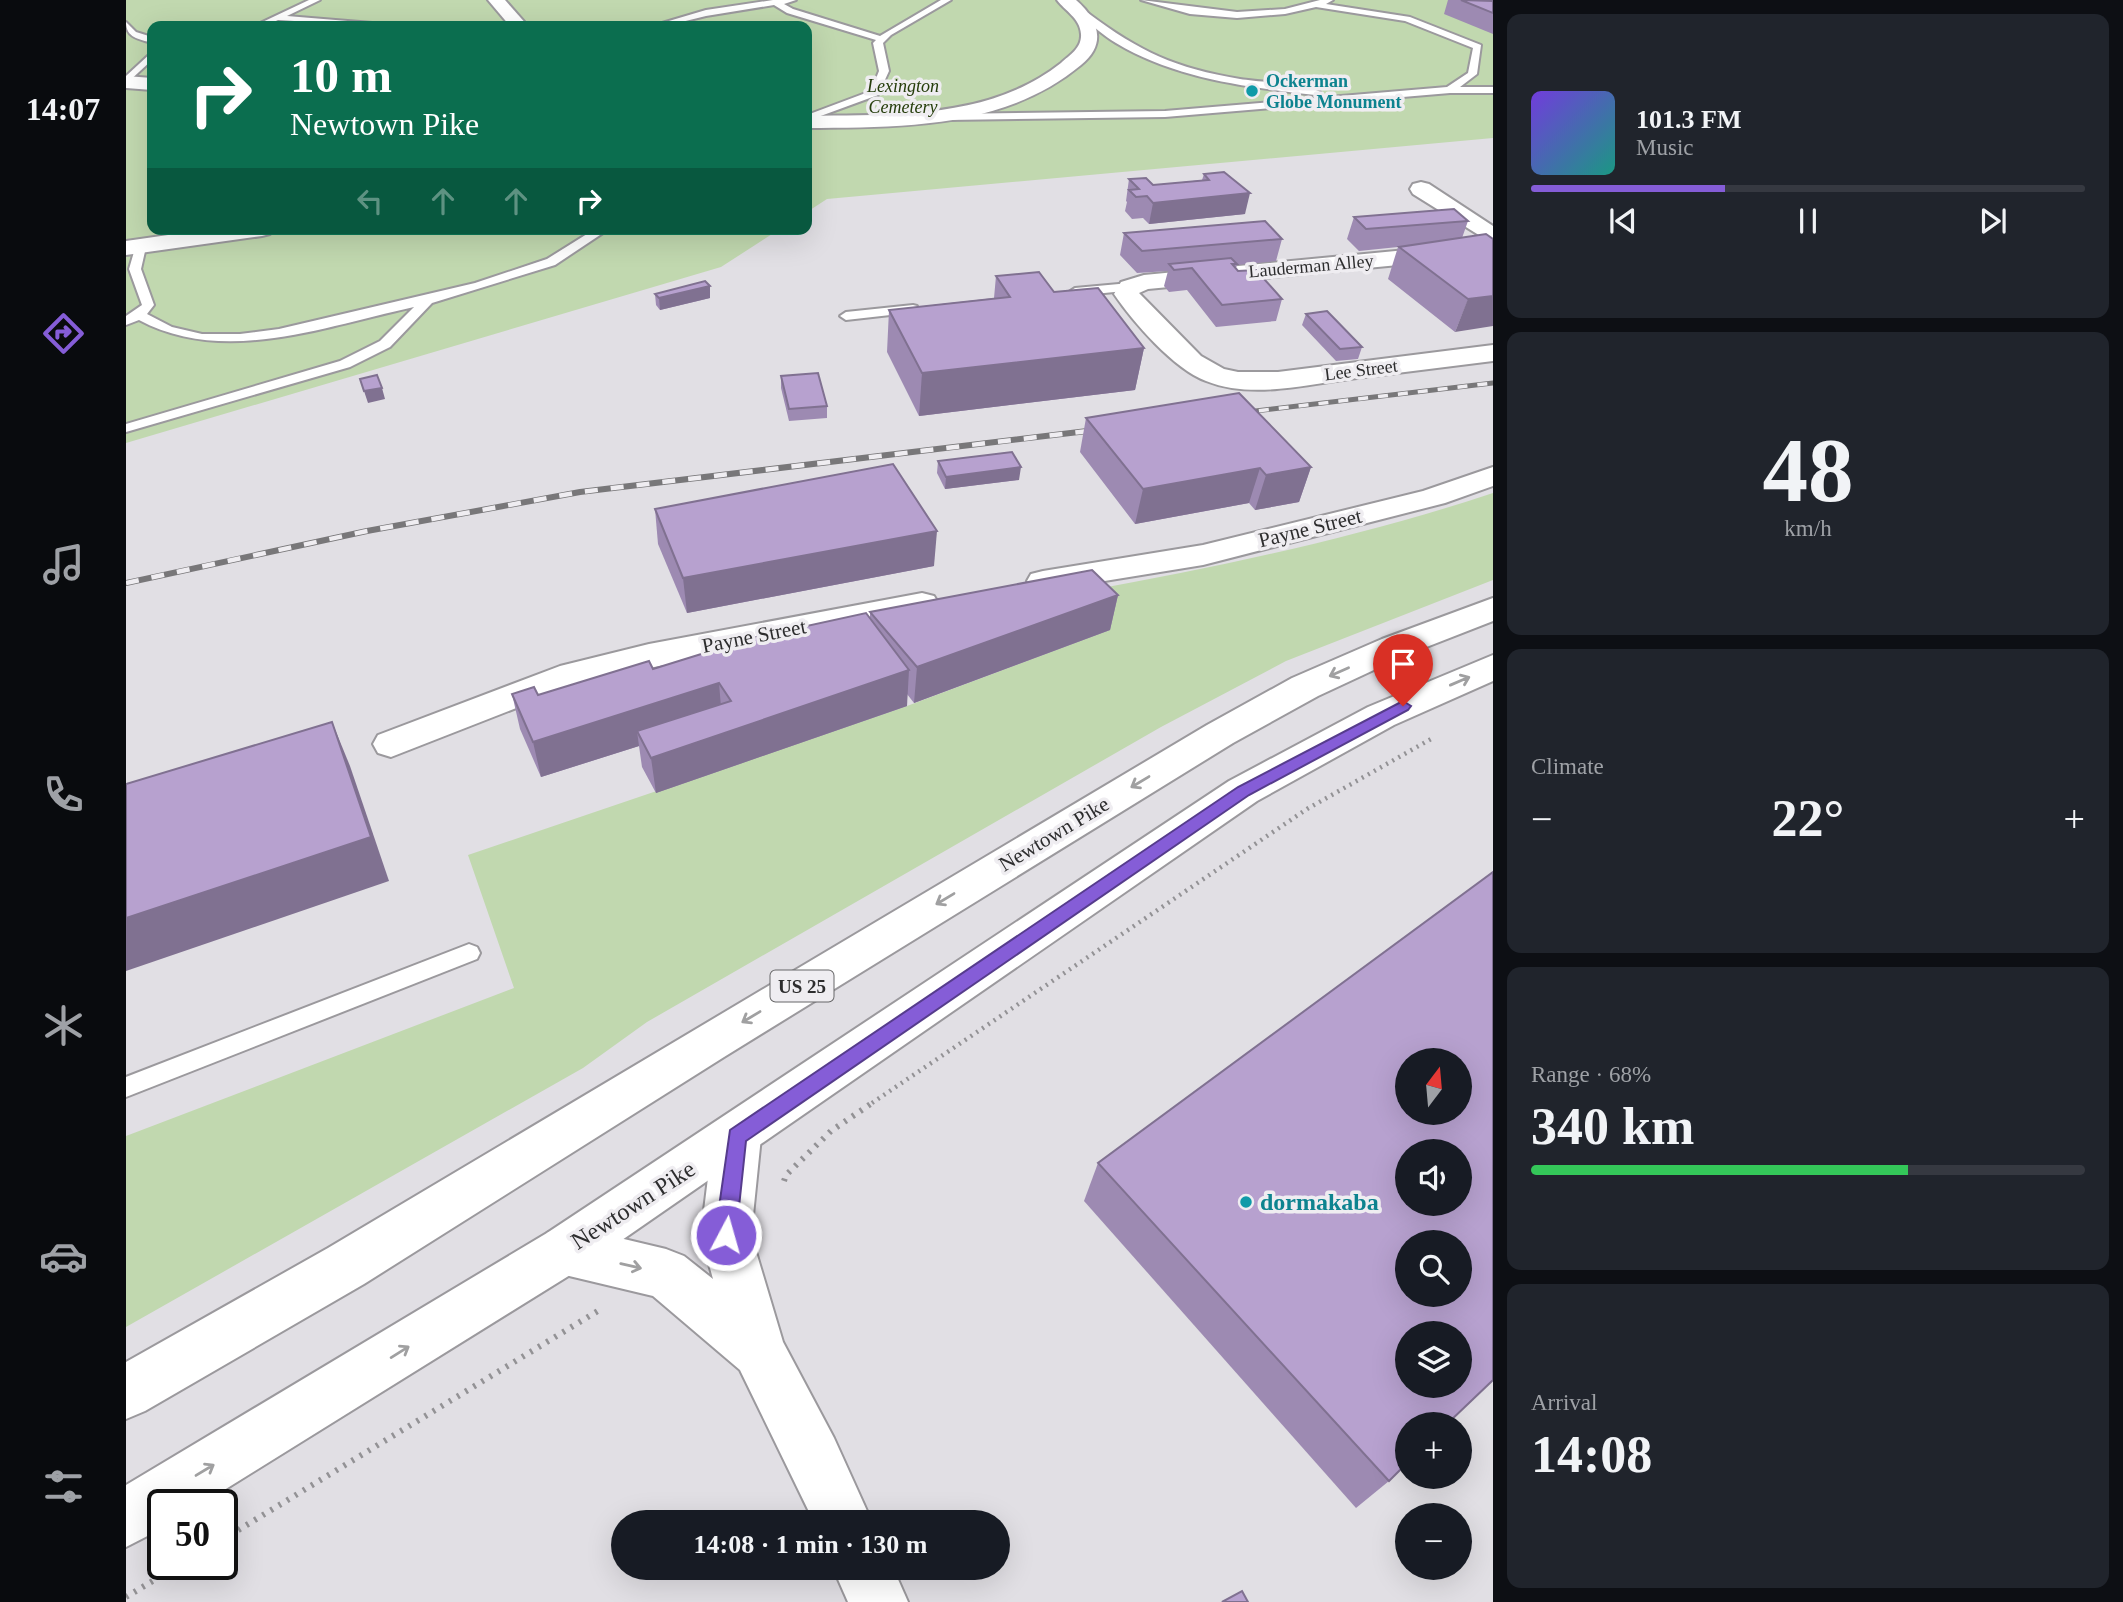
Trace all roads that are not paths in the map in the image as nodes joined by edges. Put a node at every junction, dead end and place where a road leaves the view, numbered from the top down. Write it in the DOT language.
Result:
graph roads {
  1 [pos="316,0"];
  2 [pos="496,0"];
  3 [pos="792,0"];
  4 [pos="947,0"];
  5 [pos="1065,0"];
  6 [pos="1145,0"];
  7 [pos="1171,0"];
  8 [pos="1185,0"];
  9 [pos="1330,0"];
  10 [pos="774,1"];
  11 [pos="1361,1"];
  12 [pos="1318,5"];
  13 [pos="1085,15"];
  14 [pos="279,18"];
  15 [pos="271,21"];
  16 [pos="314,21"];
  17 [pos="515,21"];
  18 [pos="675,21"];
  19 [pos="126,25"];
  20 [pos="147,38"];
  21 [pos="882,39"];
  22 [pos="147,59"];
  23 [pos="126,82"];
  24 [pos="147,84"];
  25 [pos="1450,90"];
  26 [pos="1493,90"];
  27 [pos="1364,96"];
  28 [pos="947,117"];
  29 [pos="812,118"];
  30 [pos="812,120"];
  31 [pos="1421,189"];
  32 [pos="173,235"];
  33 [pos="221,235"];
  34 [pos="593,235"];
  35 [pos="1493,236"];
  36 [pos="133,248"];
  37 [pos="1493,249"];
  38 [pos="1130,287"];
  39 [pos="1062,293"];
  40 [pos="428,300"];
  41 [pos="927,307"];
  42 [pos="139,315"];
  43 [pos="846,316"];
  44 [pos="126,321"];
  45 [pos="1493,353"];
  46 [pos="126,428"];
  47 [pos="1493,476"];
  48 [pos="1018,586"];
  49 [pos="950,599"];
  50 [pos="1493,609"];
  51 [pos="1493,667"];
  52 [pos="391,744"];
  53 [pos="469,953"];
  54 [pos="126,1087"];
  55 [pos="737,1136"];
  56 [pos="565,1250"];
  57 [pos="759,1351"];
  58 [pos="126,1392"];
  59 [pos="838,1510"];
  60 [pos="126,1518"];
  1 -- 14 [label="lane"];
  2 -- 17 [label="street"];
  3 -- 10 [label="lane"];
  4 -- 21 [label="lane"];
  5 -- 13 [label="street"];
  6 -- 12 [label="lane"];
  7 -- 8 [label="lane"];
  9 -- 12 [label="lane"];
  10 -- 18 [label="lane"];
  10 -- 21 [label="lane"];
  11 -- 12 [label="lane"];
  12 -- 25 [label="lane"];
  13 -- 27 [label="lane"];
  13 -- 28 [label="street"];
  14 -- 15 [label="lane"];
  14 -- 16 [label="lane"];
  19 -- 20 [label="lane"];
  21 -- 29 [label="lane"];
  22 -- 23 [label="lane"];
  23 -- 24 [label="street"];
  25 -- 26 [label="lane"];
  25 -- 27 [label="lane"];
  27 -- 28 [label="lane"];
  28 -- 30 [label="street"];
  31 -- 35 [label="street"];
  32 -- 36 [label="street"];
  33 -- 36 [label="street"];
  34 -- 40 [label="lane"];
  36 -- 42 [label="lane"];
  37 -- 38 [label="street, Lauderman Alley"];
  38 -- 39 [label="lane"];
  38 -- 45 [label="street, Lee Street"];
  40 -- 42 [label="lane"];
  40 -- 46 [label="lane"];
  41 -- 43 [label="lane"];
  42 -- 44 [label="lane"];
  47 -- 48 [label="street, Payne Street"];
  49 -- 52 [label="street, Payne Street"];
  50 -- 58 [label="street, Newtown Pike / US 25, one-way"];
  55 -- 51 [label="street, Newtown Pike, one-way"];
  53 -- 54 [label="lane"];
  55 -- 56 [label="street, Newtown Pike"];
  55 -- 57 [label="street"];
  56 -- 57 [label="street, one-way"];
  60 -- 56 [label="street, Newtown Pike, one-way"];
  57 -- 59 [label="street"];
}
